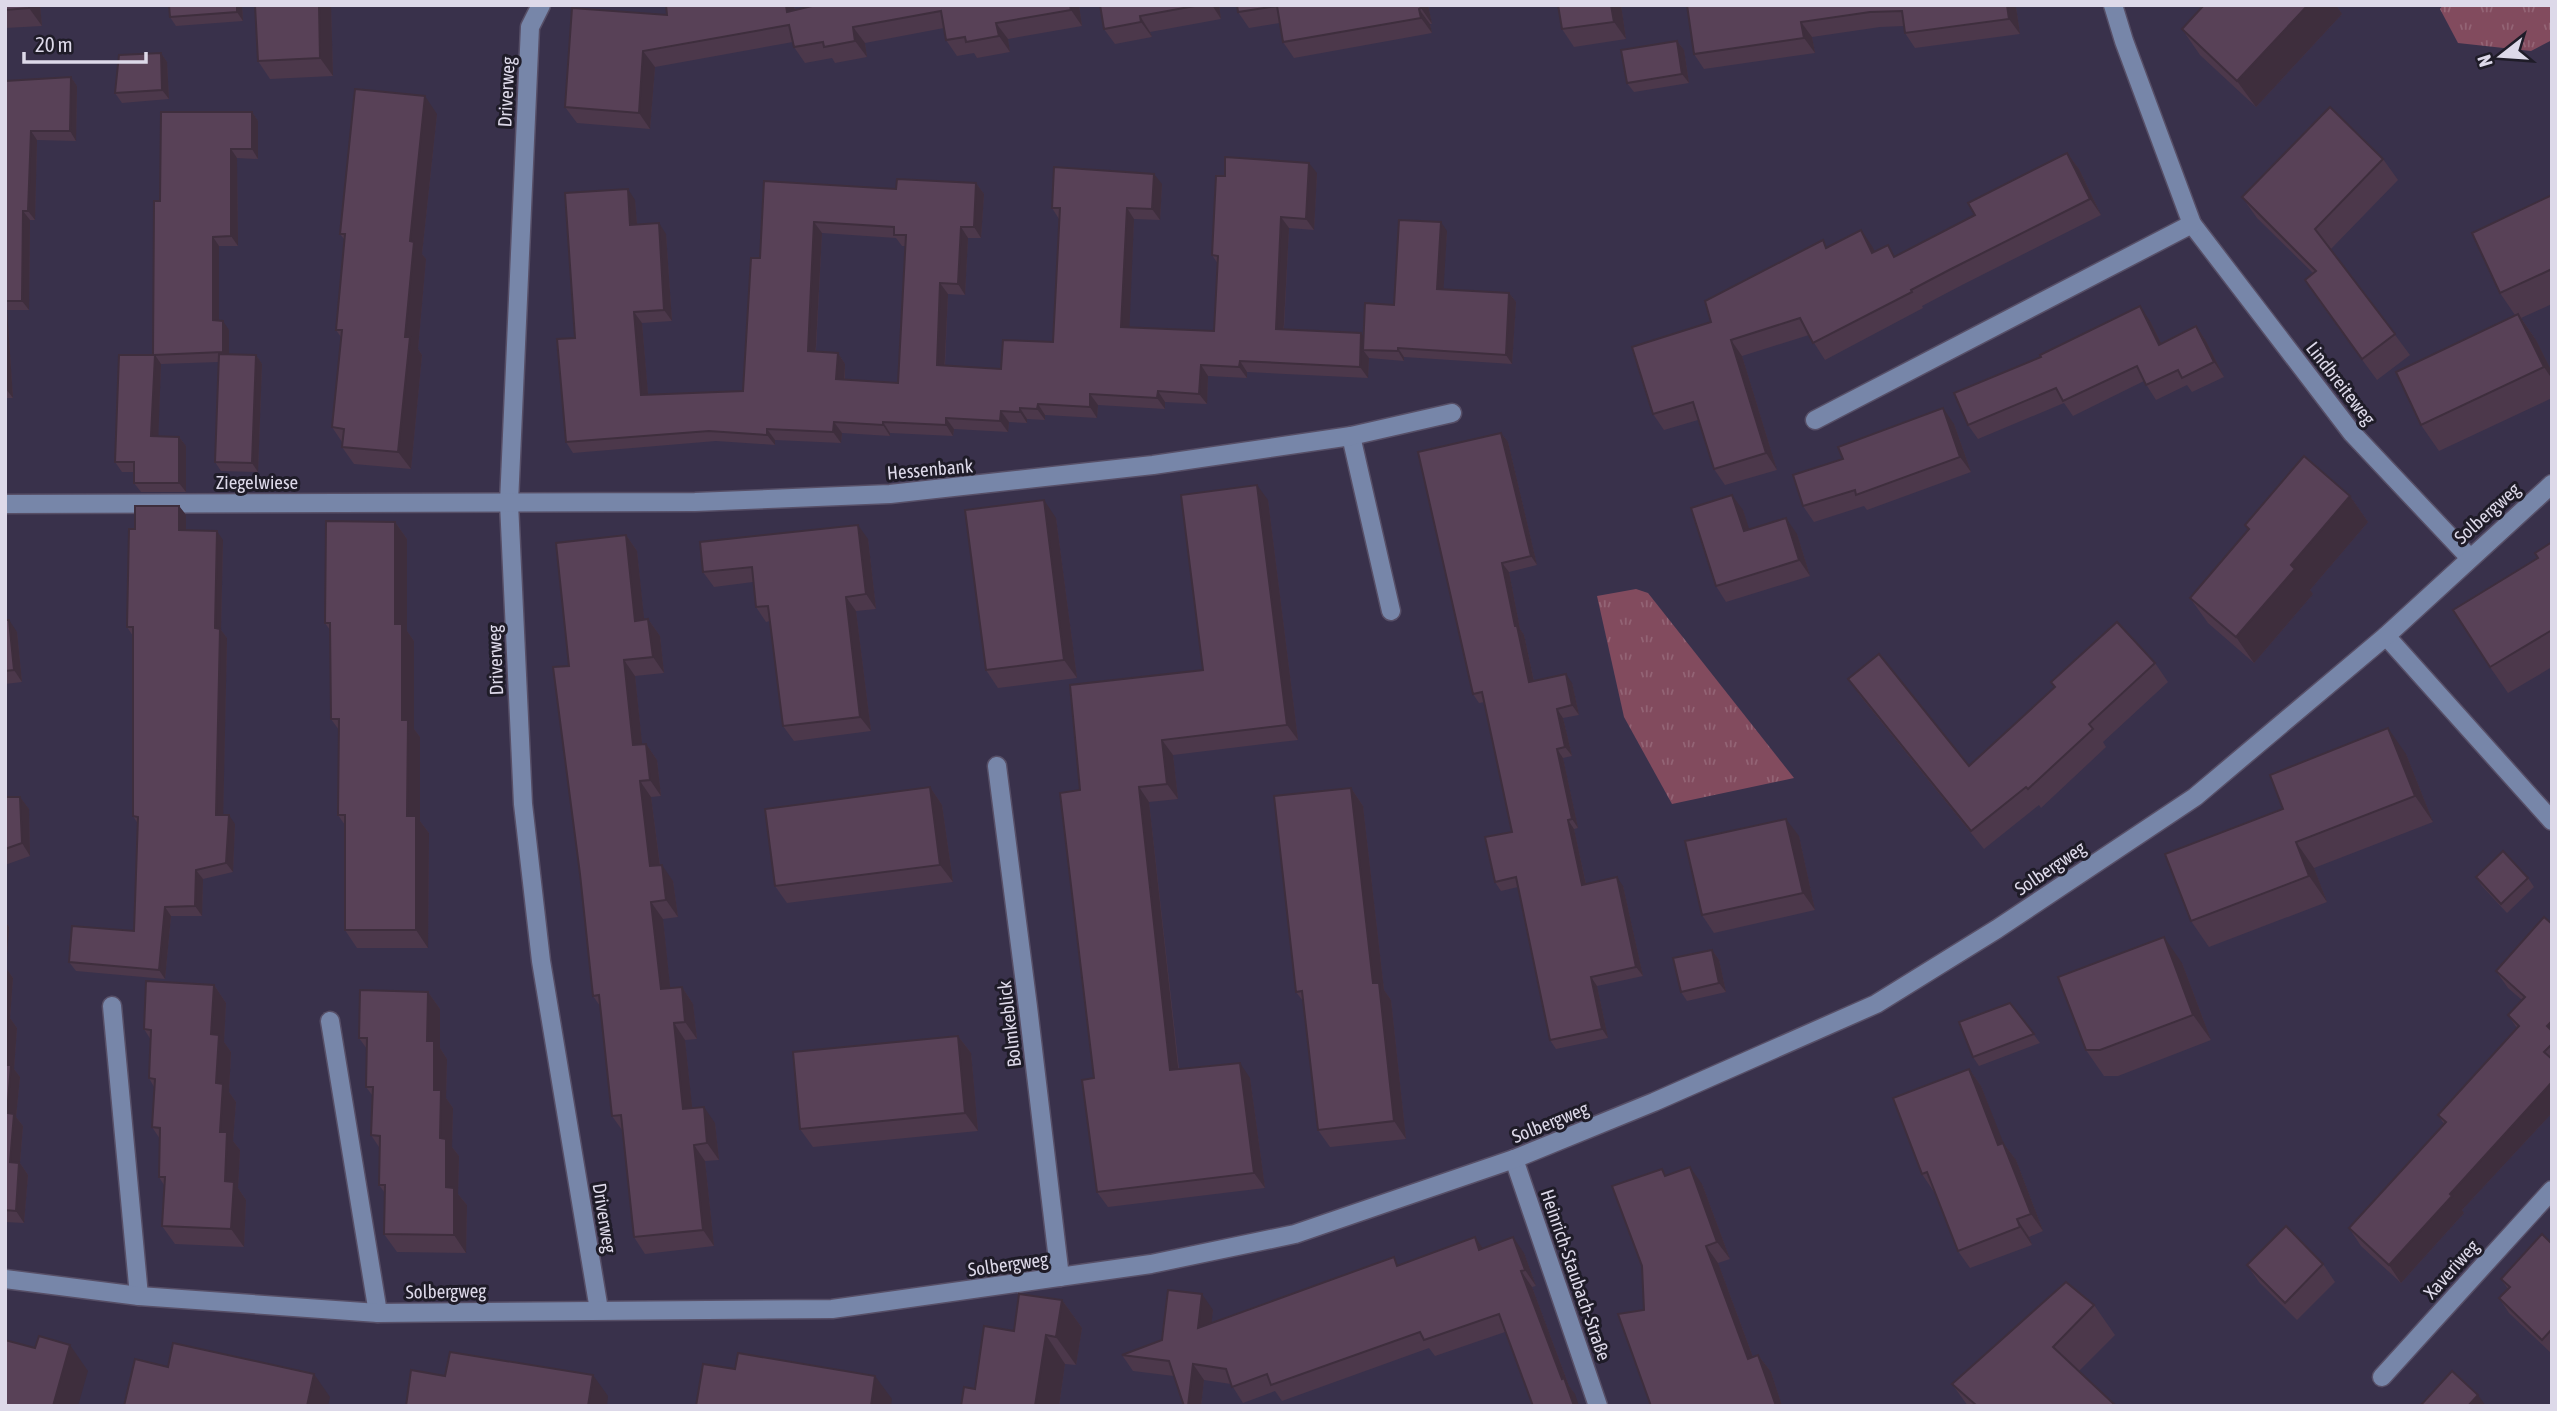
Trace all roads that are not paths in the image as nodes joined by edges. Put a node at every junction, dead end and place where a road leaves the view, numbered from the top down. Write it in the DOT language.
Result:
graph roads {
  1 [pos="541,5"];
  2 [pos="2113,5"];
  3 [pos="2192,225"];
  4 [pos="1452,413"];
  5 [pos="1815,420"];
  6 [pos="1351,436"];
  7 [pos="2552,484"];
  8 [pos="509,503"];
  9 [pos="5,504"];
  10 [pos="2469,557"];
  11 [pos="1391,611"];
  12 [pos="2386,636"];
  13 [pos="997,766"];
  14 [pos="2552,821"];
  15 [pos="112,1006"];
  16 [pos="330,1021"];
  17 [pos="1514,1159"];
  18 [pos="2552,1190"];
  19 [pos="1060,1277"];
  20 [pos="5,1279"];
  21 [pos="139,1296"];
  22 [pos="599,1310"];
  23 [pos="378,1313"];
  24 [pos="2382,1377"];
  25 [pos="1598,1406"];
  1 -- 8 [label="street, Driverweg"];
  2 -- 3 [label="street, Lindbreiteweg"];
  3 -- 5 [label="street"];
  3 -- 10 [label="street, Lindbreiteweg"];
  4 -- 6 [label="street, Hessenbank"];
  6 -- 8 [label="street, Hessenbank"];
  6 -- 11 [label="street"];
  7 -- 10 [label="street, Solbergweg"];
  8 -- 9 [label="street, Ziegelwiese"];
  8 -- 22 [label="street, Driverweg"];
  10 -- 12 [label="street, Solbergweg"];
  12 -- 14 [label="street"];
  12 -- 17 [label="street, Solbergweg"];
  13 -- 19 [label="street, Bolmkeblick"];
  15 -- 21 [label="street"];
  16 -- 23 [label="street"];
  17 -- 19 [label="street, Solbergweg"];
  17 -- 25 [label="street, Heinrich-Staubach-Straße"];
  18 -- 24 [label="street, Xaveriweg"];
  19 -- 22 [label="street, Solbergweg"];
  20 -- 21 [label="street, Solbergweg"];
  21 -- 23 [label="street, Solbergweg"];
  22 -- 23 [label="street, Solbergweg"];
}
